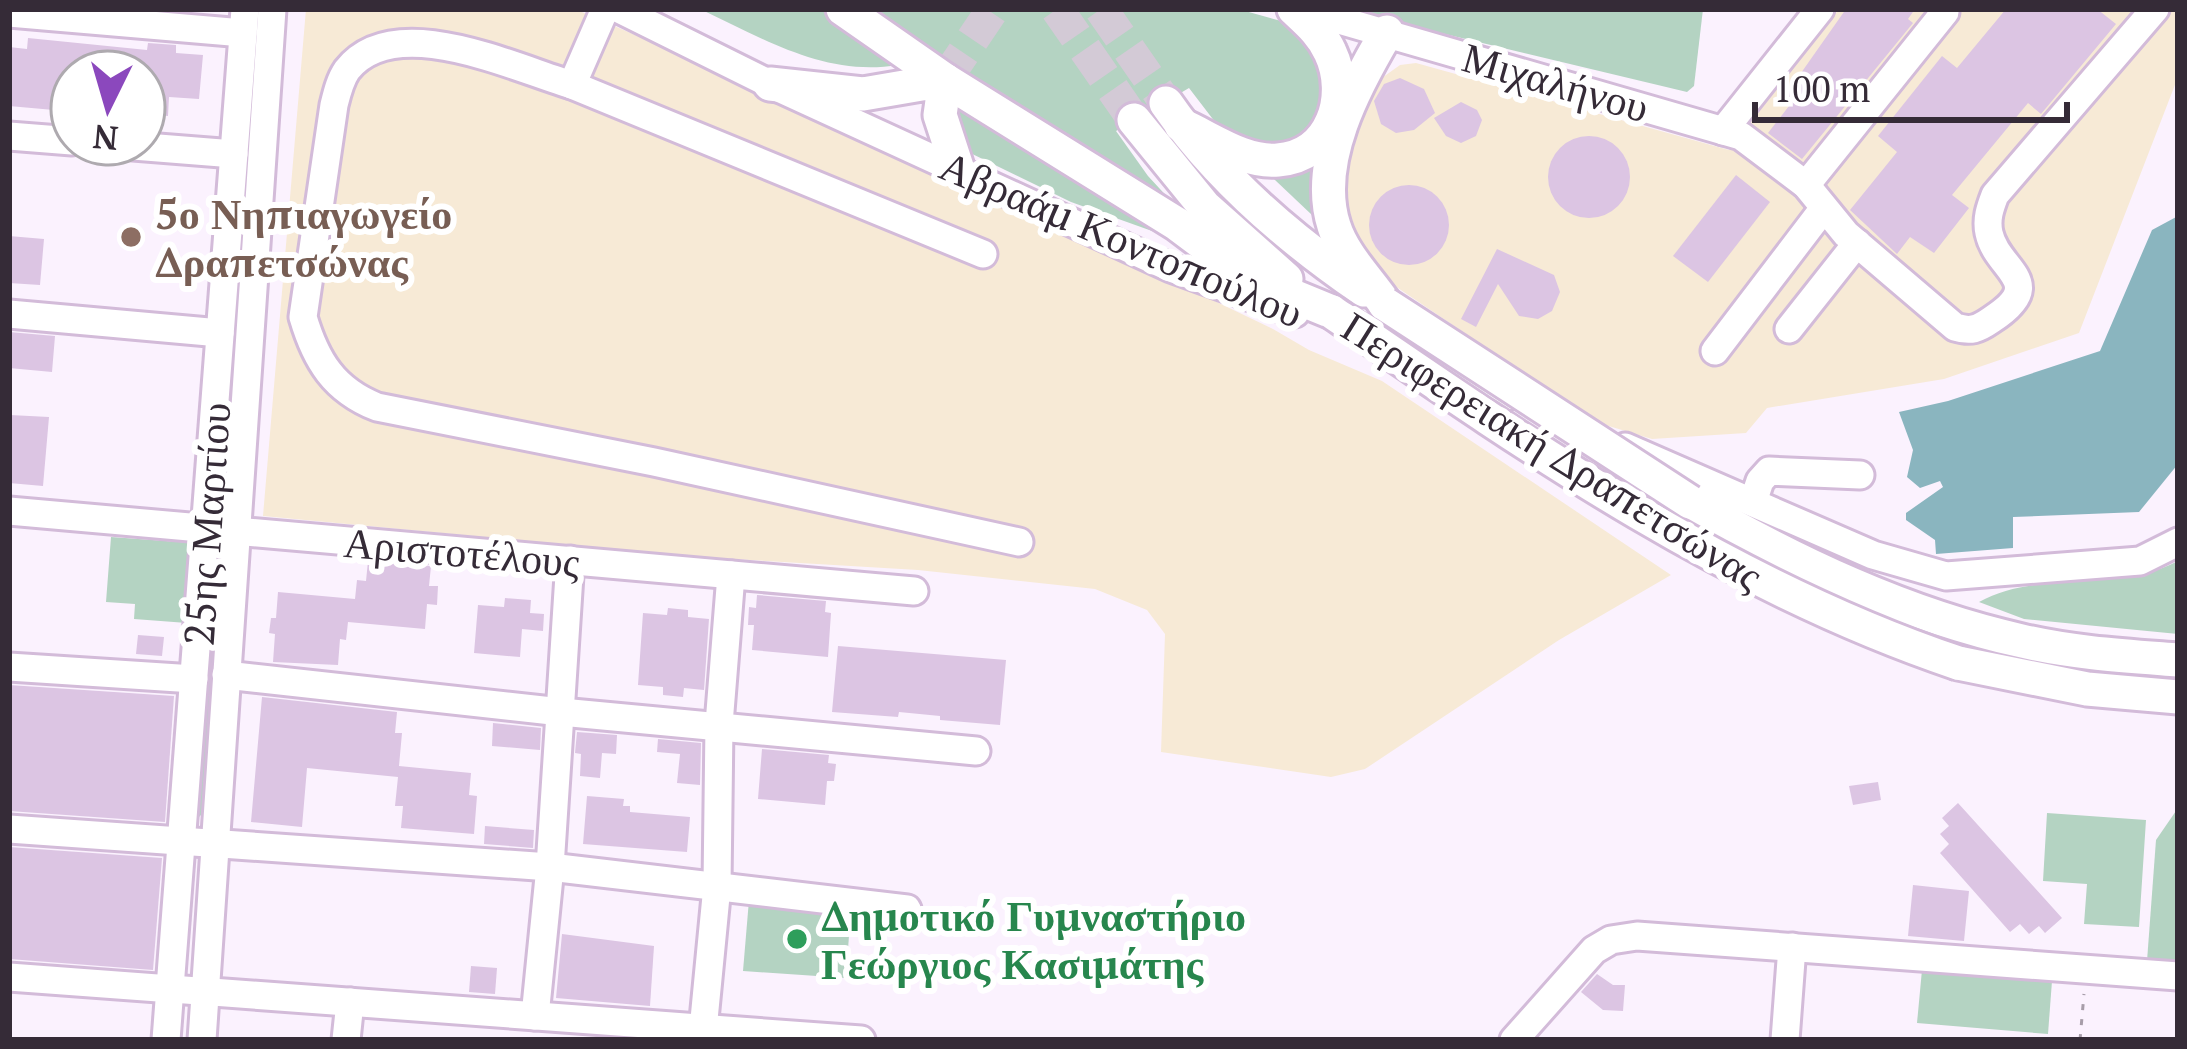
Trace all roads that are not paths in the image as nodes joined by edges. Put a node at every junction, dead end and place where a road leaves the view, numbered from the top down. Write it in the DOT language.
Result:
graph roads {
  1 [pos="272,9"];
  2 [pos="605,9"];
  3 [pos="619,9"];
  4 [pos="843,9"];
  5 [pos="1298,9"];
  6 [pos="1820,9"];
  7 [pos="2155,9"];
  8 [pos="1945,12"];
  9 [pos="9,13"];
  10 [pos="244,21"];
  11 [pos="1379,29"];
  12 [pos="1336,65"];
  13 [pos="945,80"];
  14 [pos="770,84"];
  15 [pos="572,86"];
  16 [pos="1134,121"];
  17 [pos="1732,133"];
  18 [pos="9,136"];
  19 [pos="48,139"];
  20 [pos="168,149"];
  21 [pos="234,154"];
  22 [pos="957,167"];
  23 [pos="1805,185"];
  24 [pos="1824,208"];
  25 [pos="1190,215"];
  26 [pos="1857,243"];
  27 [pos="983,254"];
  28 [pos="1385,304"];
  29 [pos="9,314"];
  30 [pos="1789,329"];
  31 [pos="220,333"];
  32 [pos="1715,351"];
  33 [pos="1860,475"];
  34 [pos="1753,502"];
  35 [pos="9,511"];
  36 [pos="205,529"];
  37 [pos="236,531"];
  38 [pos="1018,542"];
  39 [pos="2178,542"];
  40 [pos="570,560"];
  41 [pos="731,575"];
  42 [pos="914,592"];
  43 [pos="2178,660"];
  44 [pos="9,667"];
  45 [pos="226,675"];
  46 [pos="194,679"];
  47 [pos="2178,697"];
  48 [pos="561,712"];
  49 [pos="719,724"];
  50 [pos="976,751"];
  51 [pos="9,829"];
  52 [pos="182,842"];
  53 [pos="215,846"];
  54 [pos="550,867"];
  55 [pos="717,886"];
  56 [pos="907,909"];
  57 [pos="1792,947"];
  58 [pos="9,976"];
  59 [pos="2178,976"];
  60 [pos="170,989"];
  61 [pos="206,991"];
  62 [pos="350,1002"];
  63 [pos="461,1010"];
  64 [pos="1544,1010"];
  65 [pos="535,1016"];
  66 [pos="576,1029"];
  67 [pos="703,1034"];
  68 [pos="166,1040"];
  69 [pos="202,1040"];
  70 [pos="346,1040"];
  71 [pos="459,1040"];
  72 [pos="861,1040"];
  73 [pos="1514,1040"];
  74 [pos="1541,1040"];
  75 [pos="1785,1040"];
  1 -- 37 [label="street, 25ης Μαρτίου"];
  2 -- 15 [label="street"];
  3 -- 14 [label="street, Αβραάμ Κοντοπούλου"];
  4 -- 13 [label="main road"];
  5 -- 11 [label="street, Μιχαλήνου"];
  5 -- 12 [label="main road"];
  6 -- 17 [label="street"];
  7 -- 26 [label="street"];
  8 -- 23 [label="street"];
  9 -- 10 [label="street"];
  10 -- 21 [label="street, 25ης Μαρτίου"];
  11 -- 12 [label="main road"];
  11 -- 17 [label="street, Μιχαλήνου"];
  11 -- 28 [label="main road"];
  12 -- 28 [label="main road, Περιφερειακή Δραπετσώνας"];
  13 -- 14 [label="main road"];
  13 -- 22 [label="main road"];
  13 -- 25 [label="main road"];
  14 -- 22 [label="street, Αβραάμ Κοντοπούλου"];
  15 -- 27 [label="street"];
  15 -- 38 [label="street"];
  16 -- 25 [label="main road"];
  17 -- 23 [label="street"];
  18 -- 19 [label="street"];
  20 -- 21 [label="street"];
  21 -- 31 [label="street, 25ης Μαρτίου"];
  22 -- 34 [label="street, Αβραάμ Κοντοπούλου"];
  23 -- 24 [label="street"];
  24 -- 26 [label="street"];
  24 -- 32 [label="street"];
  25 -- 47 [label="main road, Περιφερειακή Δραπετσώνας, bridge"];
  26 -- 30 [label="street"];
  28 -- 43 [label="main road, Περιφερειακή Δραπετσώνας, bridge"];
  29 -- 31 [label="street"];
  31 -- 36 [label="street, 25ης Μαρτίου"];
  33 -- 34 [label="street"];
  34 -- 39 [label="street, Αβραάμ Κοντοπούλου"];
  35 -- 36 [label="street, Αριστοτέλους"];
  36 -- 37 [label="street, Αριστοτέλους"];
  36 -- 46 [label="street, 25ης Μαρτίου"];
  37 -- 40 [label="street, Αριστοτέλους"];
  37 -- 45 [label="street, 25ης Μαρτίου"];
  40 -- 41 [label="street, Αριστοτέλους"];
  40 -- 48 [label="street"];
  41 -- 42 [label="street, Αριστοτέλους"];
  41 -- 49 [label="street"];
  44 -- 46 [label="street"];
  45 -- 48 [label="street"];
  45 -- 53 [label="street, 25ης Μαρτίου"];
  46 -- 52 [label="street, 25ης Μαρτίου"];
  48 -- 49 [label="street"];
  48 -- 54 [label="street"];
  49 -- 50 [label="street"];
  49 -- 55 [label="street"];
  51 -- 52 [label="street"];
  52 -- 53 [label="street"];
  52 -- 60 [label="street, 25ης Μαρτίου"];
  53 -- 54 [label="street"];
  53 -- 61 [label="street, 25ης Μαρτίου"];
  54 -- 55 [label="street"];
  54 -- 65 [label="street"];
  55 -- 56 [label="street"];
  55 -- 67 [label="street"];
  57 -- 59 [label="street"];
  57 -- 64 [label="street"];
  57 -- 75 [label="street"];
  58 -- 60 [label="street"];
  60 -- 61 [label="street"];
  60 -- 68 [label="street, 25ης Μαρτίου"];
  61 -- 62 [label="street"];
  61 -- 69 [label="street, 25ης Μαρτίου"];
  62 -- 63 [label="street"];
  62 -- 70 [label="street"];
  63 -- 65 [label="street"];
  63 -- 71 [label="street"];
  64 -- 73 [label="street"];
  64 -- 74 [label="street"];
  65 -- 66 [label="street"];
  66 -- 67 [label="street"];
  67 -- 72 [label="street"];
}
